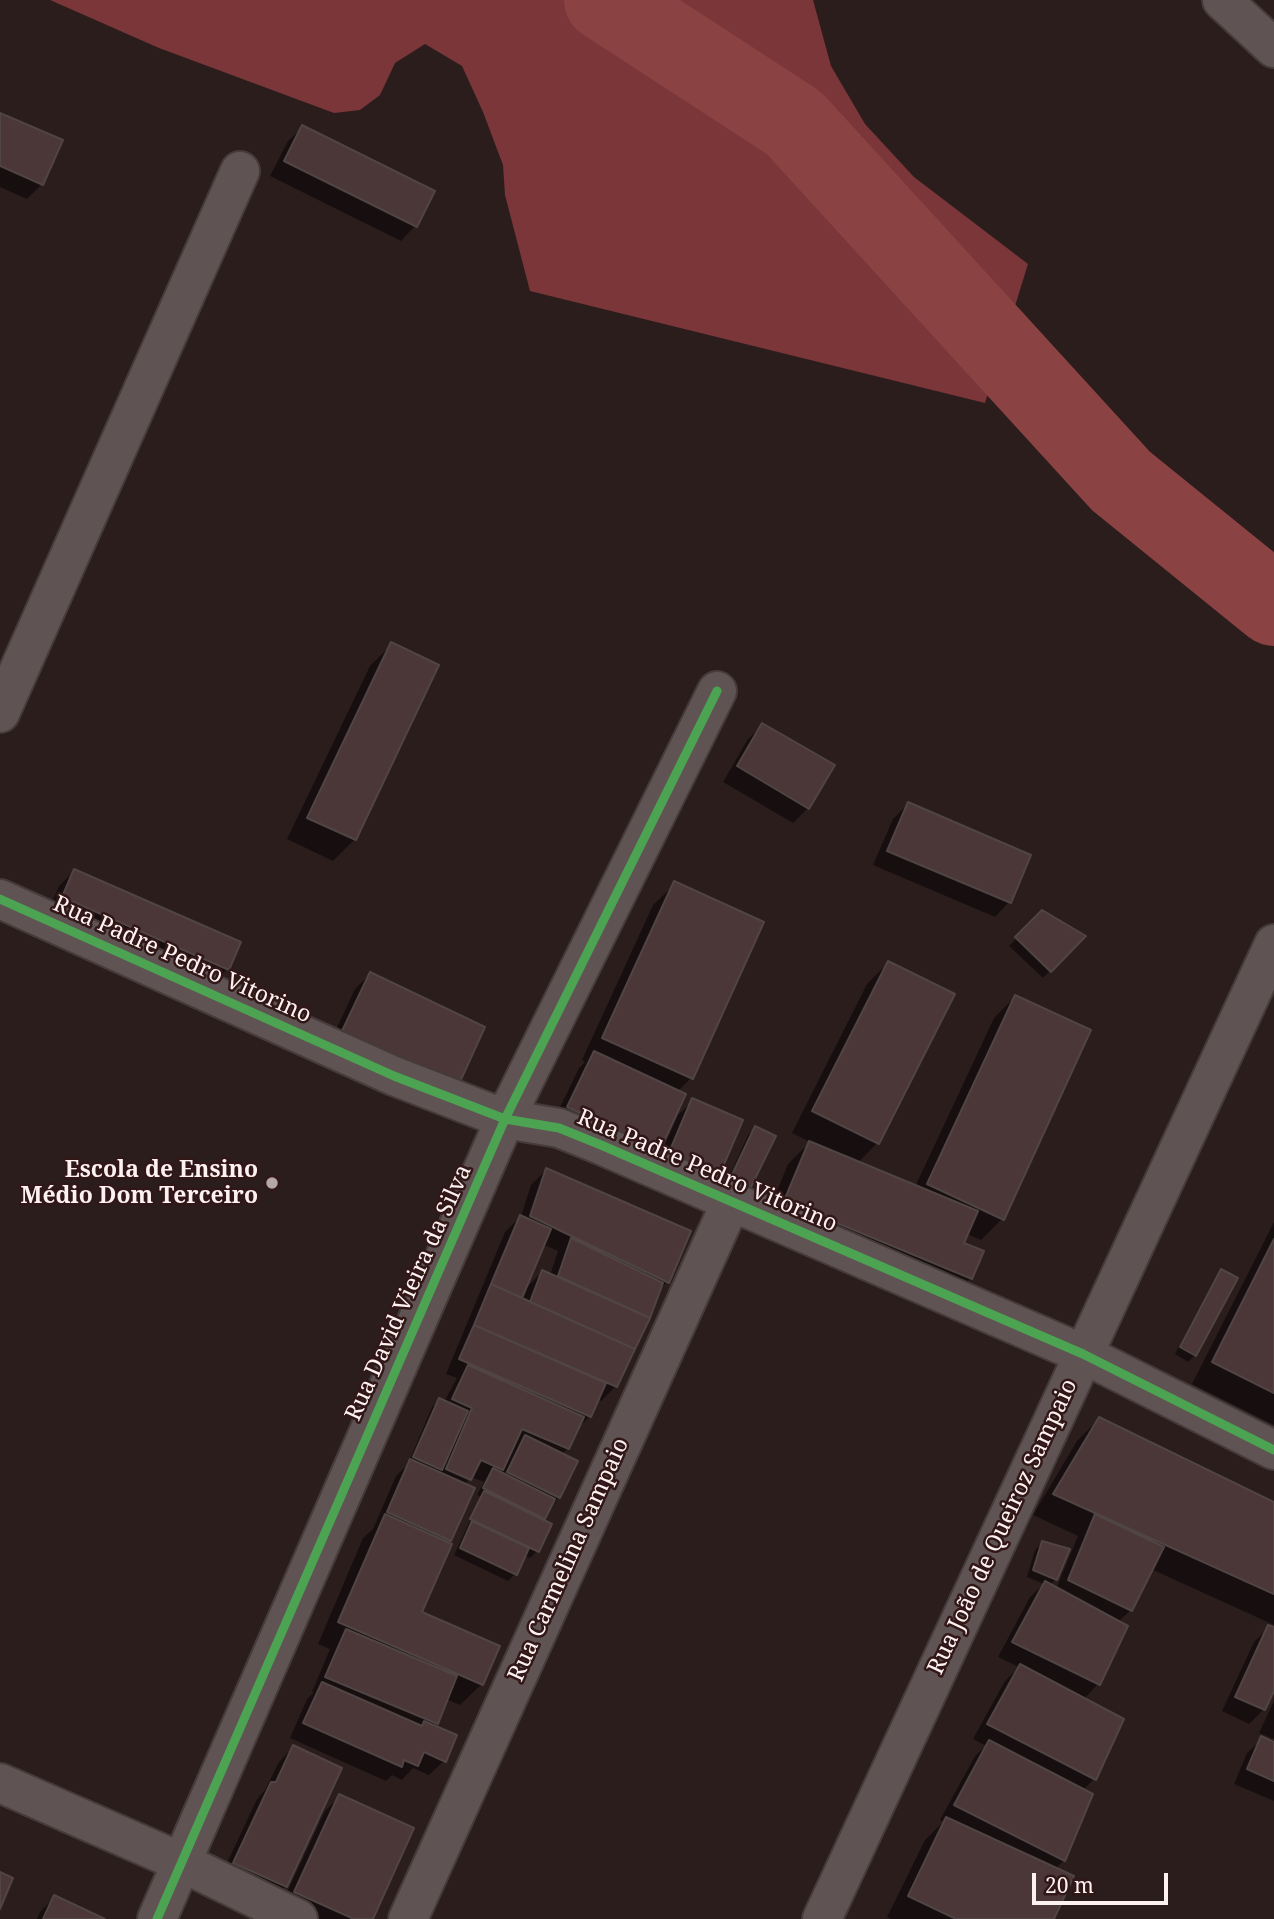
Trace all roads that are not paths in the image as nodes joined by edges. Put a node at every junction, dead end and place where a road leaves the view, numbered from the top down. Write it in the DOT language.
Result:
graph roads {
  1 [pos="1222,0"];
  2 [pos="1274,48"];
  3 [pos="240,171"];
  4 [pos="717,691"];
  5 [pos="0,713"];
  6 [pos="0,900"];
  7 [pos="1274,944"];
  8 [pos="505,1119"];
  9 [pos="731,1202"];
  10 [pos="1083,1354"];
  11 [pos="1274,1450"];
  12 [pos="0,1783"];
  13 [pos="181,1862"];
  14 [pos="157,1919"];
  15 [pos="298,1919"];
  16 [pos="408,1919"];
  17 [pos="822,1919"];
  1 -- 2 [label="street"];
  3 -- 5 [label="street"];
  4 -- 8 [label="street, Rua David Vieira da Silva"];
  6 -- 8 [label="street, Rua Padre Pedro Vitorino"];
  7 -- 10 [label="street, Rua João de Queiroz Sampaio"];
  8 -- 9 [label="street, Rua Padre Pedro Vitorino"];
  8 -- 13 [label="street, Rua David Vieira da Silva"];
  9 -- 10 [label="street, Rua Padre Pedro Vitorino"];
  9 -- 16 [label="street, Rua Carmelina Sampaio"];
  10 -- 11 [label="street, Rua Padre Pedro Vitorino"];
  10 -- 17 [label="street, Rua João de Queiroz Sampaio"];
  12 -- 13 [label="street"];
  13 -- 14 [label="street, Rua David Vieira da Silva"];
  13 -- 15 [label="street"];
}
